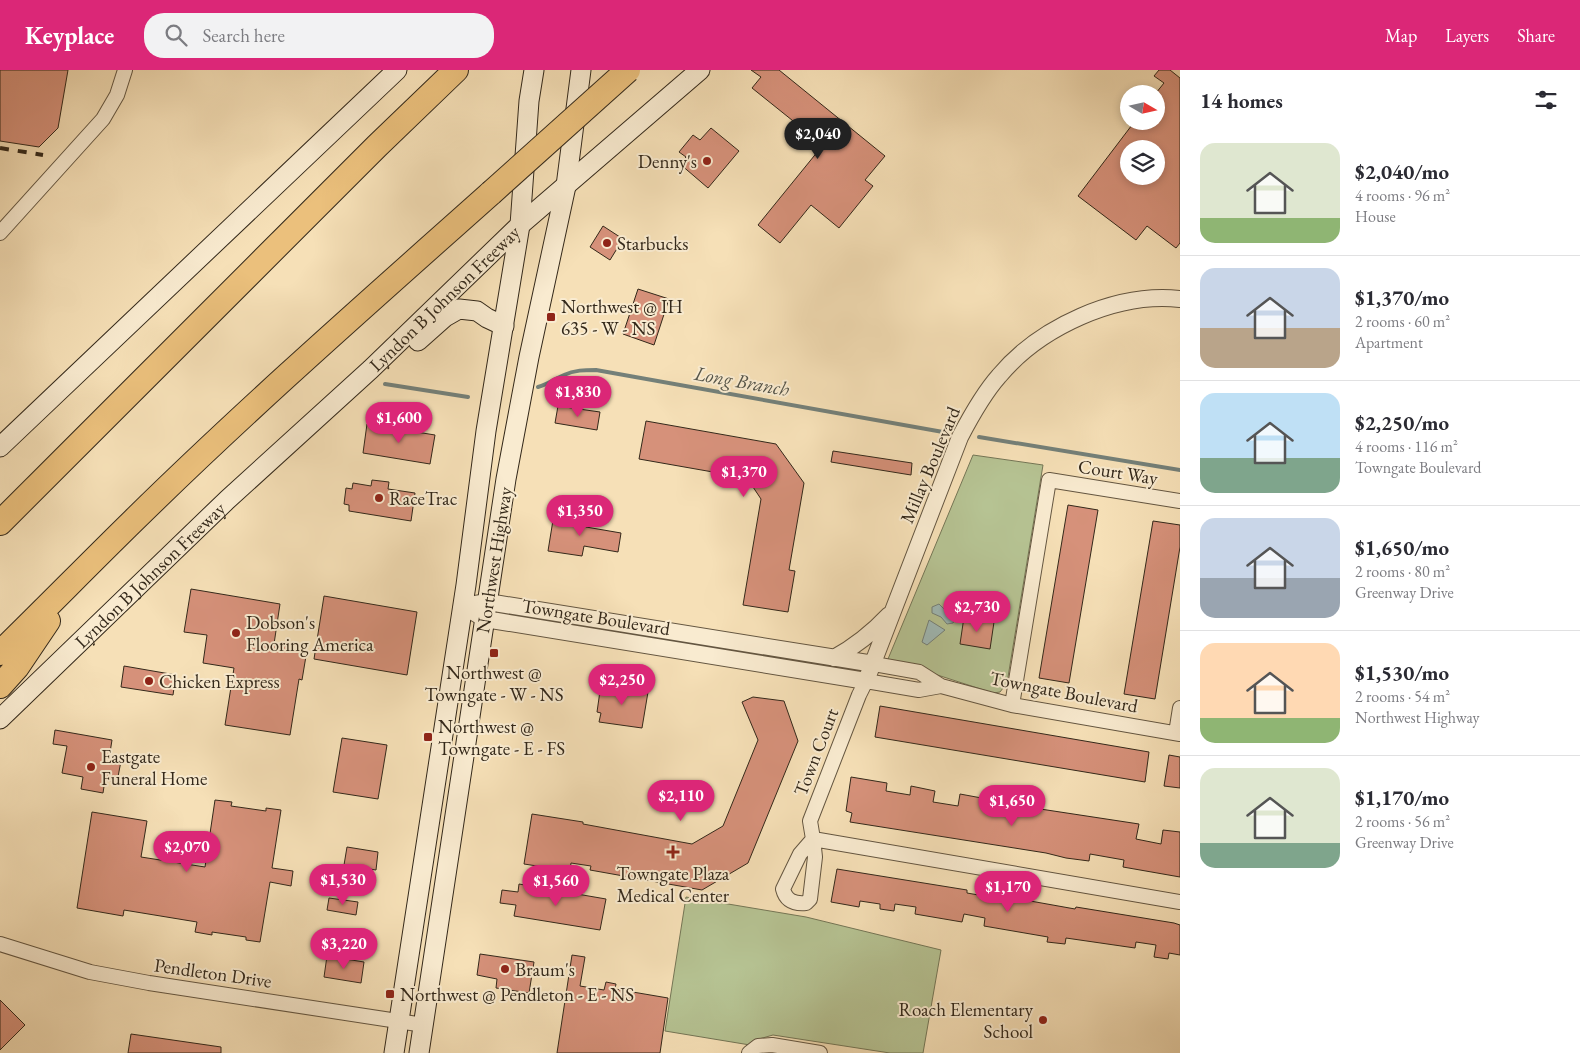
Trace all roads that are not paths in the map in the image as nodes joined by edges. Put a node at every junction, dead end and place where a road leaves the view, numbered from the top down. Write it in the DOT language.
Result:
graph roads {
  1 [pos="125,70"];
  2 [pos="397,70"];
  3 [pos="456,70"];
  4 [pos="534,70"];
  5 [pos="581,70"];
  6 [pos="628,70"];
  7 [pos="700,70"];
  8 [pos="566,186"];
  9 [pos="520,226"];
  10 [pos="0,233"];
  11 [pos="1180,299"];
  12 [pos="504,326"];
  13 [pos="371,369"];
  14 [pos="486,431"];
  15 [pos="516,433"];
  16 [pos="0,447"];
  17 [pos="28,494"];
  18 [pos="1180,501"];
  19 [pos="0,502"];
  20 [pos="0,523"];
  21 [pos="74,581"];
  22 [pos="463,606"];
  23 [pos="895,608"];
  24 [pos="486,610"];
  25 [pos="687,634"];
  26 [pos="685,652"];
  27 [pos="0,653"];
  28 [pos="834,658"];
  29 [pos="874,664"];
  30 [pos="866,681"];
  31 [pos="0,686"];
  32 [pos="941,686"];
  33 [pos="1012,706"];
  34 [pos="1180,708"];
  35 [pos="0,719"];
  36 [pos="1178,734"];
  37 [pos="424,857"];
  38 [pos="448,860"];
  39 [pos="1180,902"];
  40 [pos="0,944"];
  41 [pos="400,1022"];
  42 [pos="424,1025"];
  43 [pos="394,1053"];
  44 [pos="419,1053"];
  45 [pos="749,1053"];
  46 [pos="820,1053"];
  1 -- 10 [label="street"];
  2 -- 16 [label="main road"];
  3 -- 17 [label="highway"];
  4 -- 9 [label="main road, Northwest Highway"];
  5 -- 8 [label="main road, Northwest Highway"];
  6 -- 21 [label="highway, bridge"];
  7 -- 8 [label="main road, Lyndon B Johnson Freeway"];
  8 -- 9 [label="main road, Lyndon B Johnson Freeway"];
  8 -- 15 [label="main road, Northwest Highway"];
  9 -- 12 [label="main road, Northwest Highway"];
  9 -- 13 [label="main road, Lyndon B Johnson Freeway"];
  11 -- 23 [label="street, Millay Boulevard"];
  12 -- 13 [label="main road"];
  12 -- 14 [label="main road, Northwest Highway"];
  13 -- 35 [label="main road, Lyndon B Johnson Freeway"];
  14 -- 15 [label="main road"];
  14 -- 22 [label="main road, Northwest Highway"];
  15 -- 24 [label="main road, Northwest Highway"];
  17 -- 19 [label="highway"];
  17 -- 20 [label="highway"];
  18 -- 33 [label="street, Court Way"];
  21 -- 27 [label="highway"];
  21 -- 31 [label="highway"];
  22 -- 24 [label="street, Towngate Boulevard"];
  22 -- 37 [label="main road, Northwest Highway"];
  23 -- 28 [label="street"];
  23 -- 29 [label="street, Millay Boulevard"];
  24 -- 25 [label="street, Towngate Boulevard"];
  24 -- 26 [label="street, Towngate Boulevard"];
  24 -- 38 [label="main road, Northwest Highway"];
  25 -- 26 [label="street"];
  25 -- 28 [label="street, Towngate Boulevard"];
  26 -- 30 [label="street, Towngate Boulevard"];
  28 -- 29 [label="street, Towngate Boulevard"];
  29 -- 30 [label="street, Millay Boulevard"];
  29 -- 32 [label="street, Towngate Boulevard"];
  30 -- 32 [label="street, Towngate Boulevard"];
  30 -- 39 [label="street, Town Court"];
  32 -- 33 [label="street, Towngate Boulevard"];
  33 -- 36 [label="street, Towngate Boulevard"];
  34 -- 36 [label="street"];
  37 -- 38 [label="main road"];
  37 -- 41 [label="main road, Northwest Highway"];
  38 -- 42 [label="main road, Northwest Highway"];
  40 -- 41 [label="street, Pendleton Drive"];
  41 -- 42 [label="street, Pendleton Drive"];
  41 -- 43 [label="main road, Northwest Highway"];
  42 -- 44 [label="main road, Northwest Highway"];
  45 -- 46 [label="street"];
}
